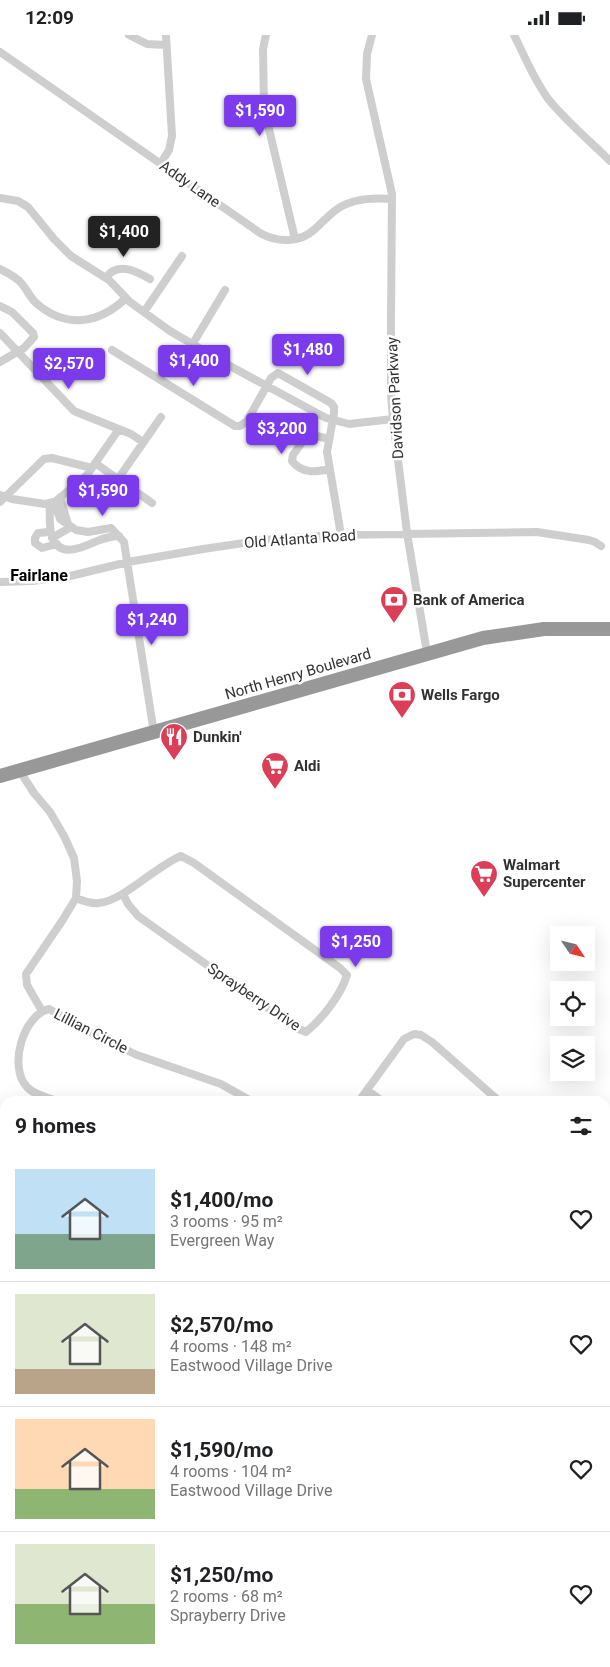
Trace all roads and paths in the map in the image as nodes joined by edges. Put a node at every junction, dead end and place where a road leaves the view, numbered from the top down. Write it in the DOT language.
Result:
graph roads {
  1 [pos="129,35"];
  2 [pos="166,35"];
  3 [pos="266,35"];
  4 [pos="372,35"];
  5 [pos="514,35"];
  6 [pos="166,45"];
  7 [pos="0,52"];
  8 [pos="610,161"];
  9 [pos="161,163"];
  10 [pos="0,198"];
  11 [pos="392,199"];
  12 [pos="296,239"];
  13 [pos="182,256"];
  14 [pos="0,269"];
  15 [pos="106,278"];
  16 [pos="150,279"];
  17 [pos="225,290"];
  18 [pos="126,298"];
  19 [pos="0,306"];
  20 [pos="144,312"];
  21 [pos="0,333"];
  22 [pos="192,345"];
  23 [pos="112,350"];
  24 [pos="18,352"];
  25 [pos="0,362"];
  26 [pos="266,387"];
  27 [pos="161,417"];
  28 [pos="394,419"];
  29 [pos="332,420"];
  30 [pos="119,429"];
  31 [pos="329,439"];
  32 [pos="143,442"];
  33 [pos="94,466"];
  34 [pos="330,469"];
  35 [pos="118,479"];
  36 [pos="2,498"];
  37 [pos="55,501"];
  38 [pos="152,503"];
  39 [pos="69,526"];
  40 [pos="407,533"];
  41 [pos="340,535"];
  42 [pos="119,536"];
  43 [pos="53,538"];
  44 [pos="601,546"];
  45 [pos="128,562"];
  46 [pos="0,582"];
  47 [pos="610,629"];
  48 [pos="427,653"];
  49 [pos="154,733"];
  50 [pos="18,770"];
  51 [pos="0,776"];
  52 [pos="123,894"];
  53 [pos="76,898"];
  54 [pos="42,1011"];
  55 [pos="367,1090"];
  56 [pos="41,1096"];
  57 [pos="243,1096"];
  58 [pos="363,1096"];
  59 [pos="375,1096"];
  60 [pos="493,1096"];
  1 -- 6 [label="street"];
  2 -- 6 [label="street"];
  3 -- 12 [label="street"];
  4 -- 11 [label="street, Davidson Parkway"];
  5 -- 8 [label="street"];
  6 -- 9 [label="street"];
  7 -- 9 [label="street, Addy Lane"];
  9 -- 12 [label="street, Addy Lane"];
  10 -- 15 [label="street"];
  11 -- 12 [label="street"];
  11 -- 28 [label="street, Davidson Parkway"];
  13 -- 20 [label="street"];
  14 -- 18 [label="street"];
  15 -- 16 [label="street"];
  15 -- 18 [label="street"];
  17 -- 22 [label="street"];
  18 -- 20 [label="street"];
  19 -- 24 [label="street"];
  20 -- 22 [label="street"];
  21 -- 24 [label="street"];
  22 -- 26 [label="street"];
  23 -- 26 [label="street"];
  24 -- 25 [label="street"];
  24 -- 30 [label="street"];
  26 -- 29 [label="street"];
  26 -- 29 [label="street"];
  27 -- 32 [label="street"];
  28 -- 29 [label="street"];
  28 -- 40 [label="street, Davidson Parkway"];
  29 -- 31 [label="street"];
  30 -- 32 [label="street"];
  30 -- 33 [label="street"];
  31 -- 34 [label="street"];
  31 -- 34 [label="street"];
  32 -- 35 [label="street"];
  33 -- 35 [label="street"];
  33 -- 36 [label="street"];
  33 -- 37 [label="street"];
  34 -- 41 [label="street"];
  35 -- 38 [label="street"];
  36 -- 37 [label="street"];
  37 -- 39 [label="street"];
  37 -- 43 [label="street"];
  39 -- 42 [label="street"];
  39 -- 43 [label="street"];
  40 -- 41 [label="street, Old Atlanta Road"];
  40 -- 44 [label="street, Old Atlanta Road"];
  40 -- 48 [label="street, Davidson Parkway"];
  41 -- 45 [label="street, Old Atlanta Road"];
  42 -- 43 [label="street"];
  42 -- 45 [label="street"];
  45 -- 46 [label="street, Old Atlanta Road"];
  45 -- 49 [label="street"];
  47 -- 48 [label="highway, North Henry Boulevard"];
  48 -- 49 [label="highway, North Henry Boulevard"];
  49 -- 50 [label="highway, North Henry Boulevard"];
  50 -- 51 [label="highway, North Henry Boulevard"];
  50 -- 53 [label="street"];
  52 -- 52 [label="street, Sprayberry Drive"];
  52 -- 53 [label="street, Sprayberry Drive"];
  53 -- 54 [label="street"];
  54 -- 56 [label="street, Lillian Circle"];
  54 -- 57 [label="street, Lillian Circle"];
  55 -- 58 [label="street"];
  55 -- 59 [label="street"];
  55 -- 60 [label="street"];
}
